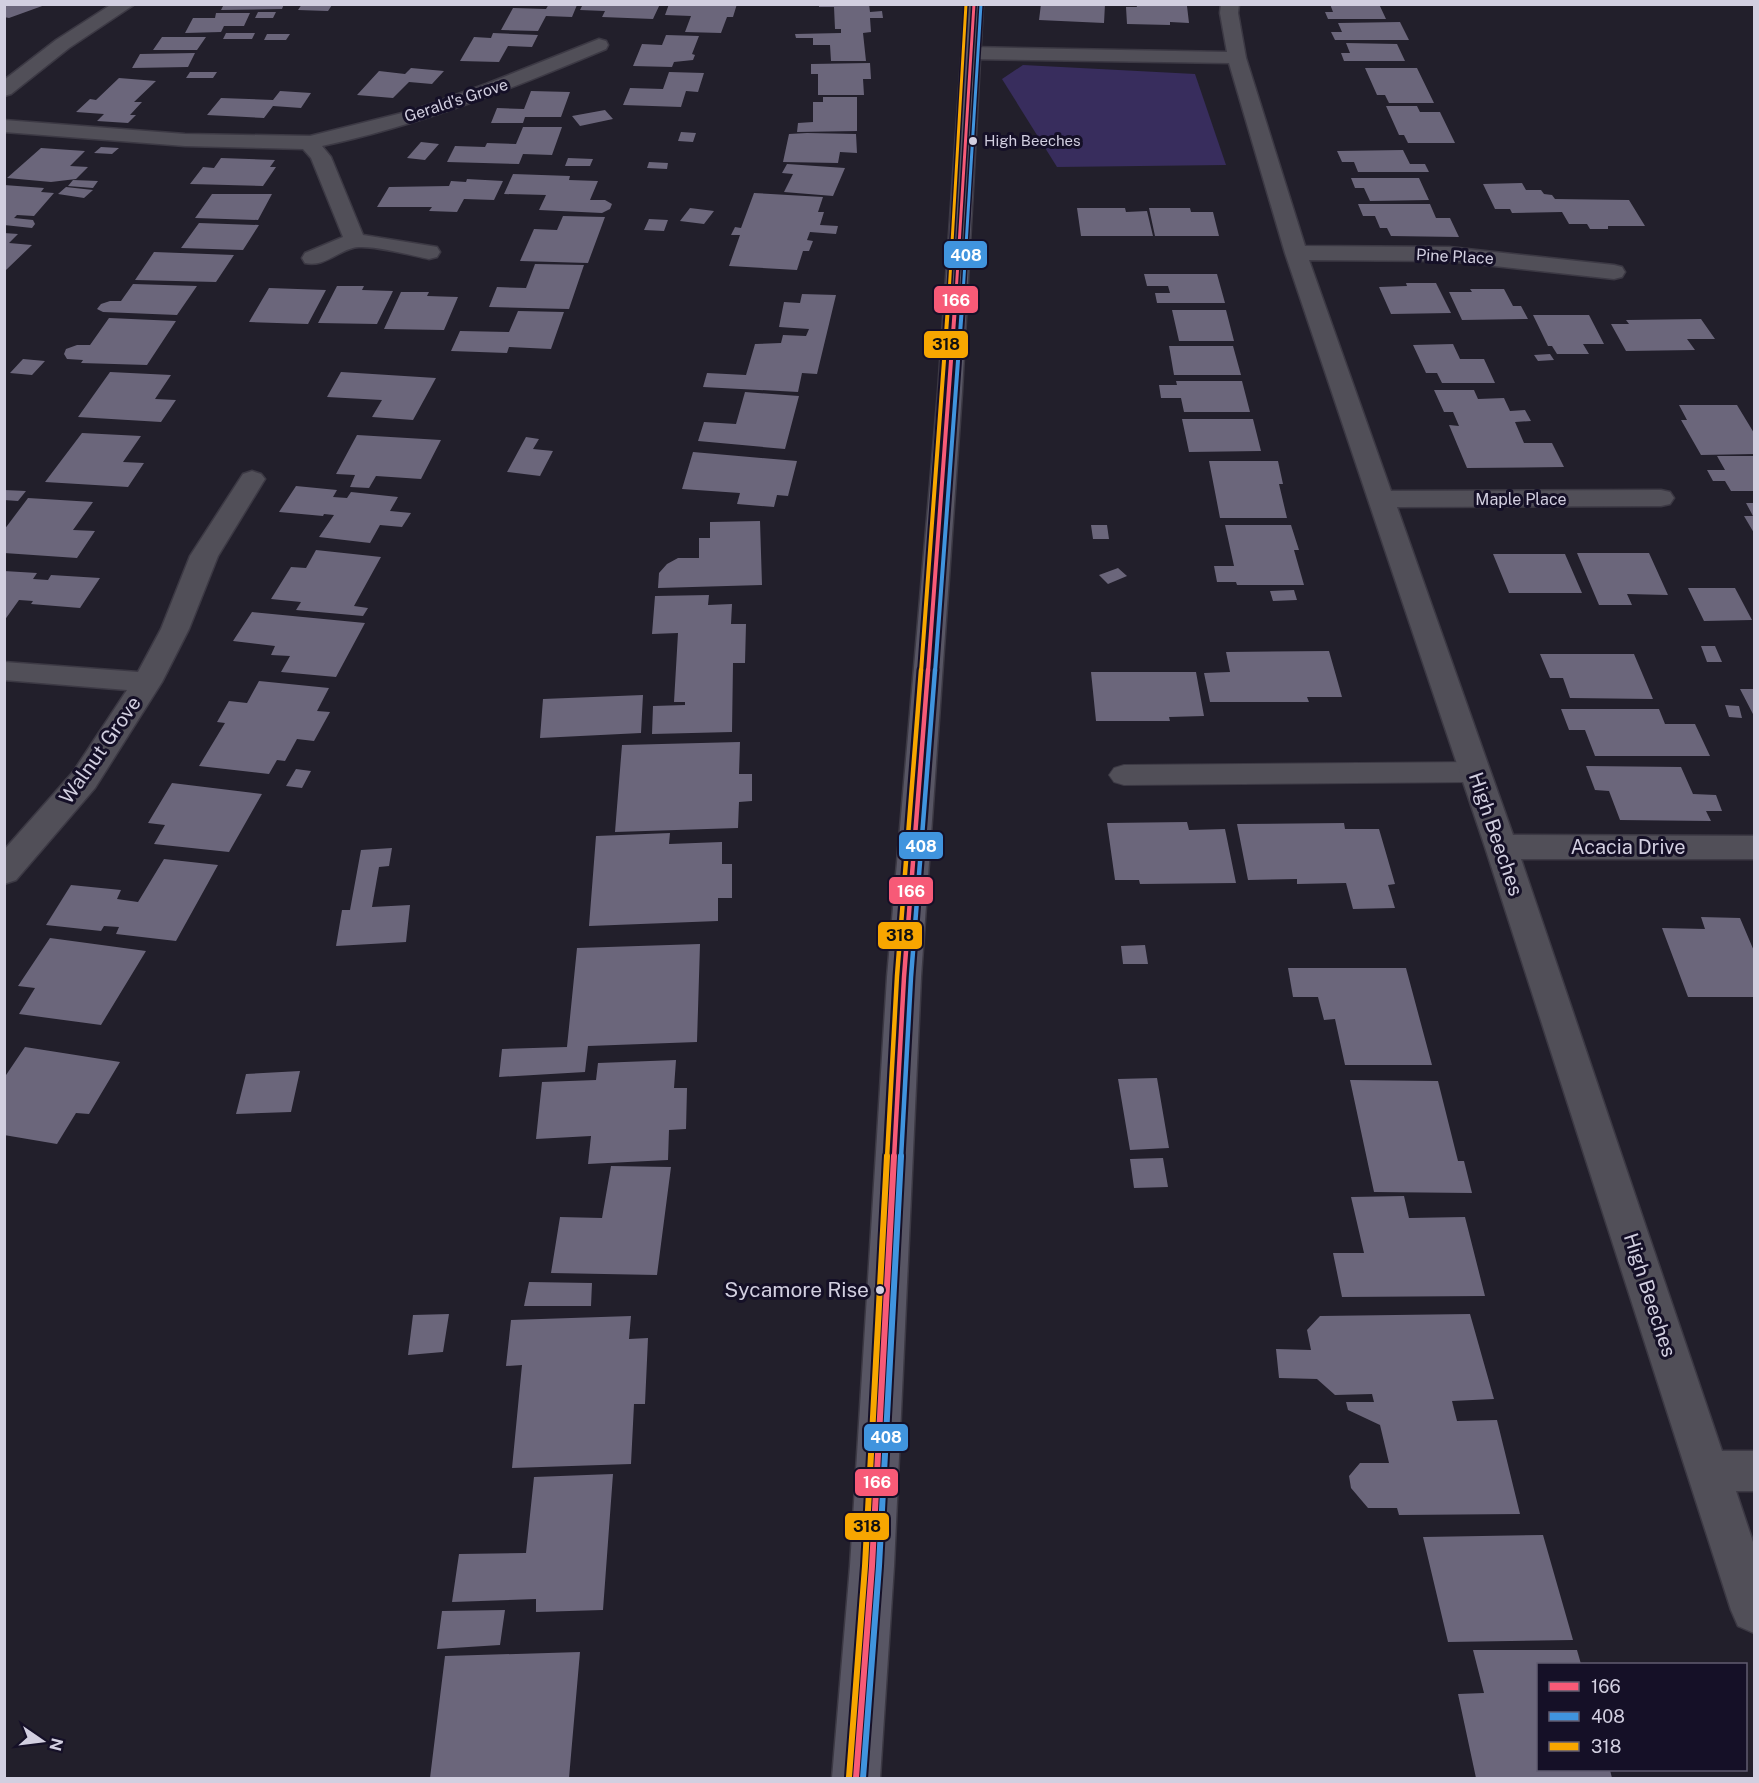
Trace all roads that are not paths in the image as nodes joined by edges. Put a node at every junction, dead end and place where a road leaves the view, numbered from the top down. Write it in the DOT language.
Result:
graph roads {
  1 [pos="126,4"];
  2 [pos="974,4"];
  3 [pos="1230,4"];
  4 [pos="599,45"];
  5 [pos="970,53"];
  6 [pos="1237,58"];
  7 [pos="4,90"];
  8 [pos="4,126"];
  9 [pos="308,142"];
  10 [pos="355,240"];
  11 [pos="429,252"];
  12 [pos="1296,253"];
  13 [pos="313,258"];
  14 [pos="1614,272"];
  15 [pos="252,479"];
  16 [pos="1661,498"];
  17 [pos="1382,499"];
  18 [pos="4,671"];
  19 [pos="147,682"];
  20 [pos="1475,772"];
  21 [pos="1124,775"];
  22 [pos="1501,847"];
  23 [pos="1755,848"];
  24 [pos="4,872"];
  25 [pos="1709,1471"];
  26 [pos="1755,1471"];
  27 [pos="1755,1610"];
  28 [pos="856,1779"];
  1 -- 7 [label="street"];
  2 -- 5 [label="main road"];
  3 -- 6 [label="street, High Beeches"];
  4 -- 9 [label="street, Gerald's Grove"];
  5 -- 6 [label="street"];
  5 -- 28 [label="main road"];
  6 -- 12 [label="street, High Beeches"];
  8 -- 9 [label="street, Gerald's Grove"];
  9 -- 10 [label="street"];
  10 -- 11 [label="street"];
  10 -- 13 [label="street"];
  12 -- 14 [label="street, Pine Place"];
  12 -- 17 [label="street, High Beeches"];
  15 -- 19 [label="street, Walnut Grove"];
  16 -- 17 [label="street, Maple Place"];
  17 -- 20 [label="street, High Beeches"];
  18 -- 19 [label="street, Walnut Grove"];
  19 -- 24 [label="street, Walnut Grove"];
  20 -- 21 [label="lane"];
  20 -- 22 [label="street, High Beeches"];
  22 -- 23 [label="street, Acacia Drive"];
  22 -- 25 [label="street, High Beeches"];
  25 -- 26 [label="street"];
  25 -- 27 [label="street, High Beeches"];
}
